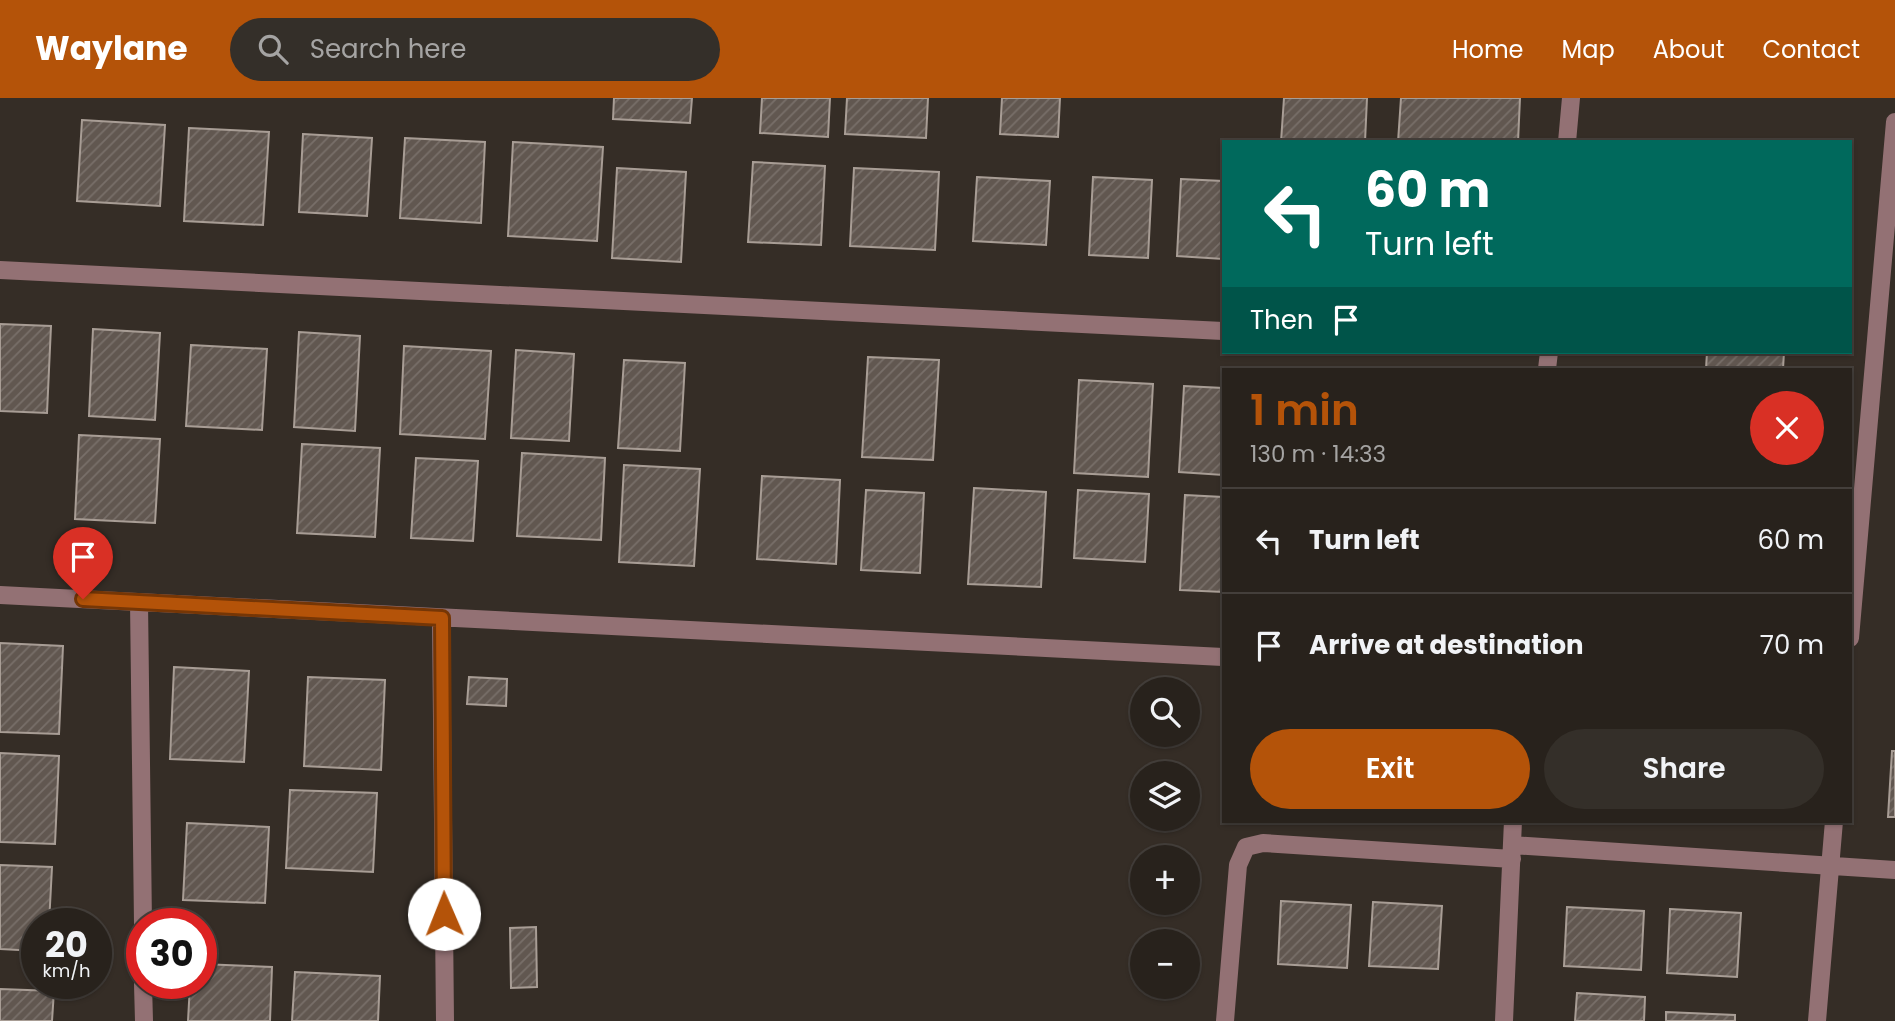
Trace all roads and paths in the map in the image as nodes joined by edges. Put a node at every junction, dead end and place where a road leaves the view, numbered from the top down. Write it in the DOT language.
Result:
graph roads {
  1 [pos="1571,98"];
  2 [pos="1895,122"];
  3 [pos="1567,140"];
  4 [pos="0,270"];
  5 [pos="1222,331"];
  6 [pos="0,595"];
  7 [pos="139,602"];
  8 [pos="1852,615"];
  9 [pos="442,618"];
  10 [pos="1222,657"];
  11 [pos="1513,823"];
  12 [pos="1834,823"];
  13 [pos="1512,852"];
  14 [pos="1830,866"];
  15 [pos="1895,870"];
  16 [pos="143,908"];
  17 [pos="143,999"];
  18 [pos="144,1021"];
  19 [pos="445,1021"];
  20 [pos="1225,1021"];
  21 [pos="1504,1021"];
  22 [pos="1817,1021"];
  1 -- 3 [label="street"];
  2 -- 8 [label="street"];
  4 -- 5 [label="street"];
  6 -- 7 [label="street"];
  7 -- 9 [label="street"];
  7 -- 16 [label="street"];
  9 -- 10 [label="street"];
  9 -- 19 [label="street"];
  11 -- 13 [label="street"];
  12 -- 14 [label="street"];
  13 -- 14 [label="street"];
  13 -- 20 [label="street"];
  13 -- 21 [label="street"];
  14 -- 15 [label="street"];
  14 -- 22 [label="street"];
  17 -- 18 [label="street"];
}
